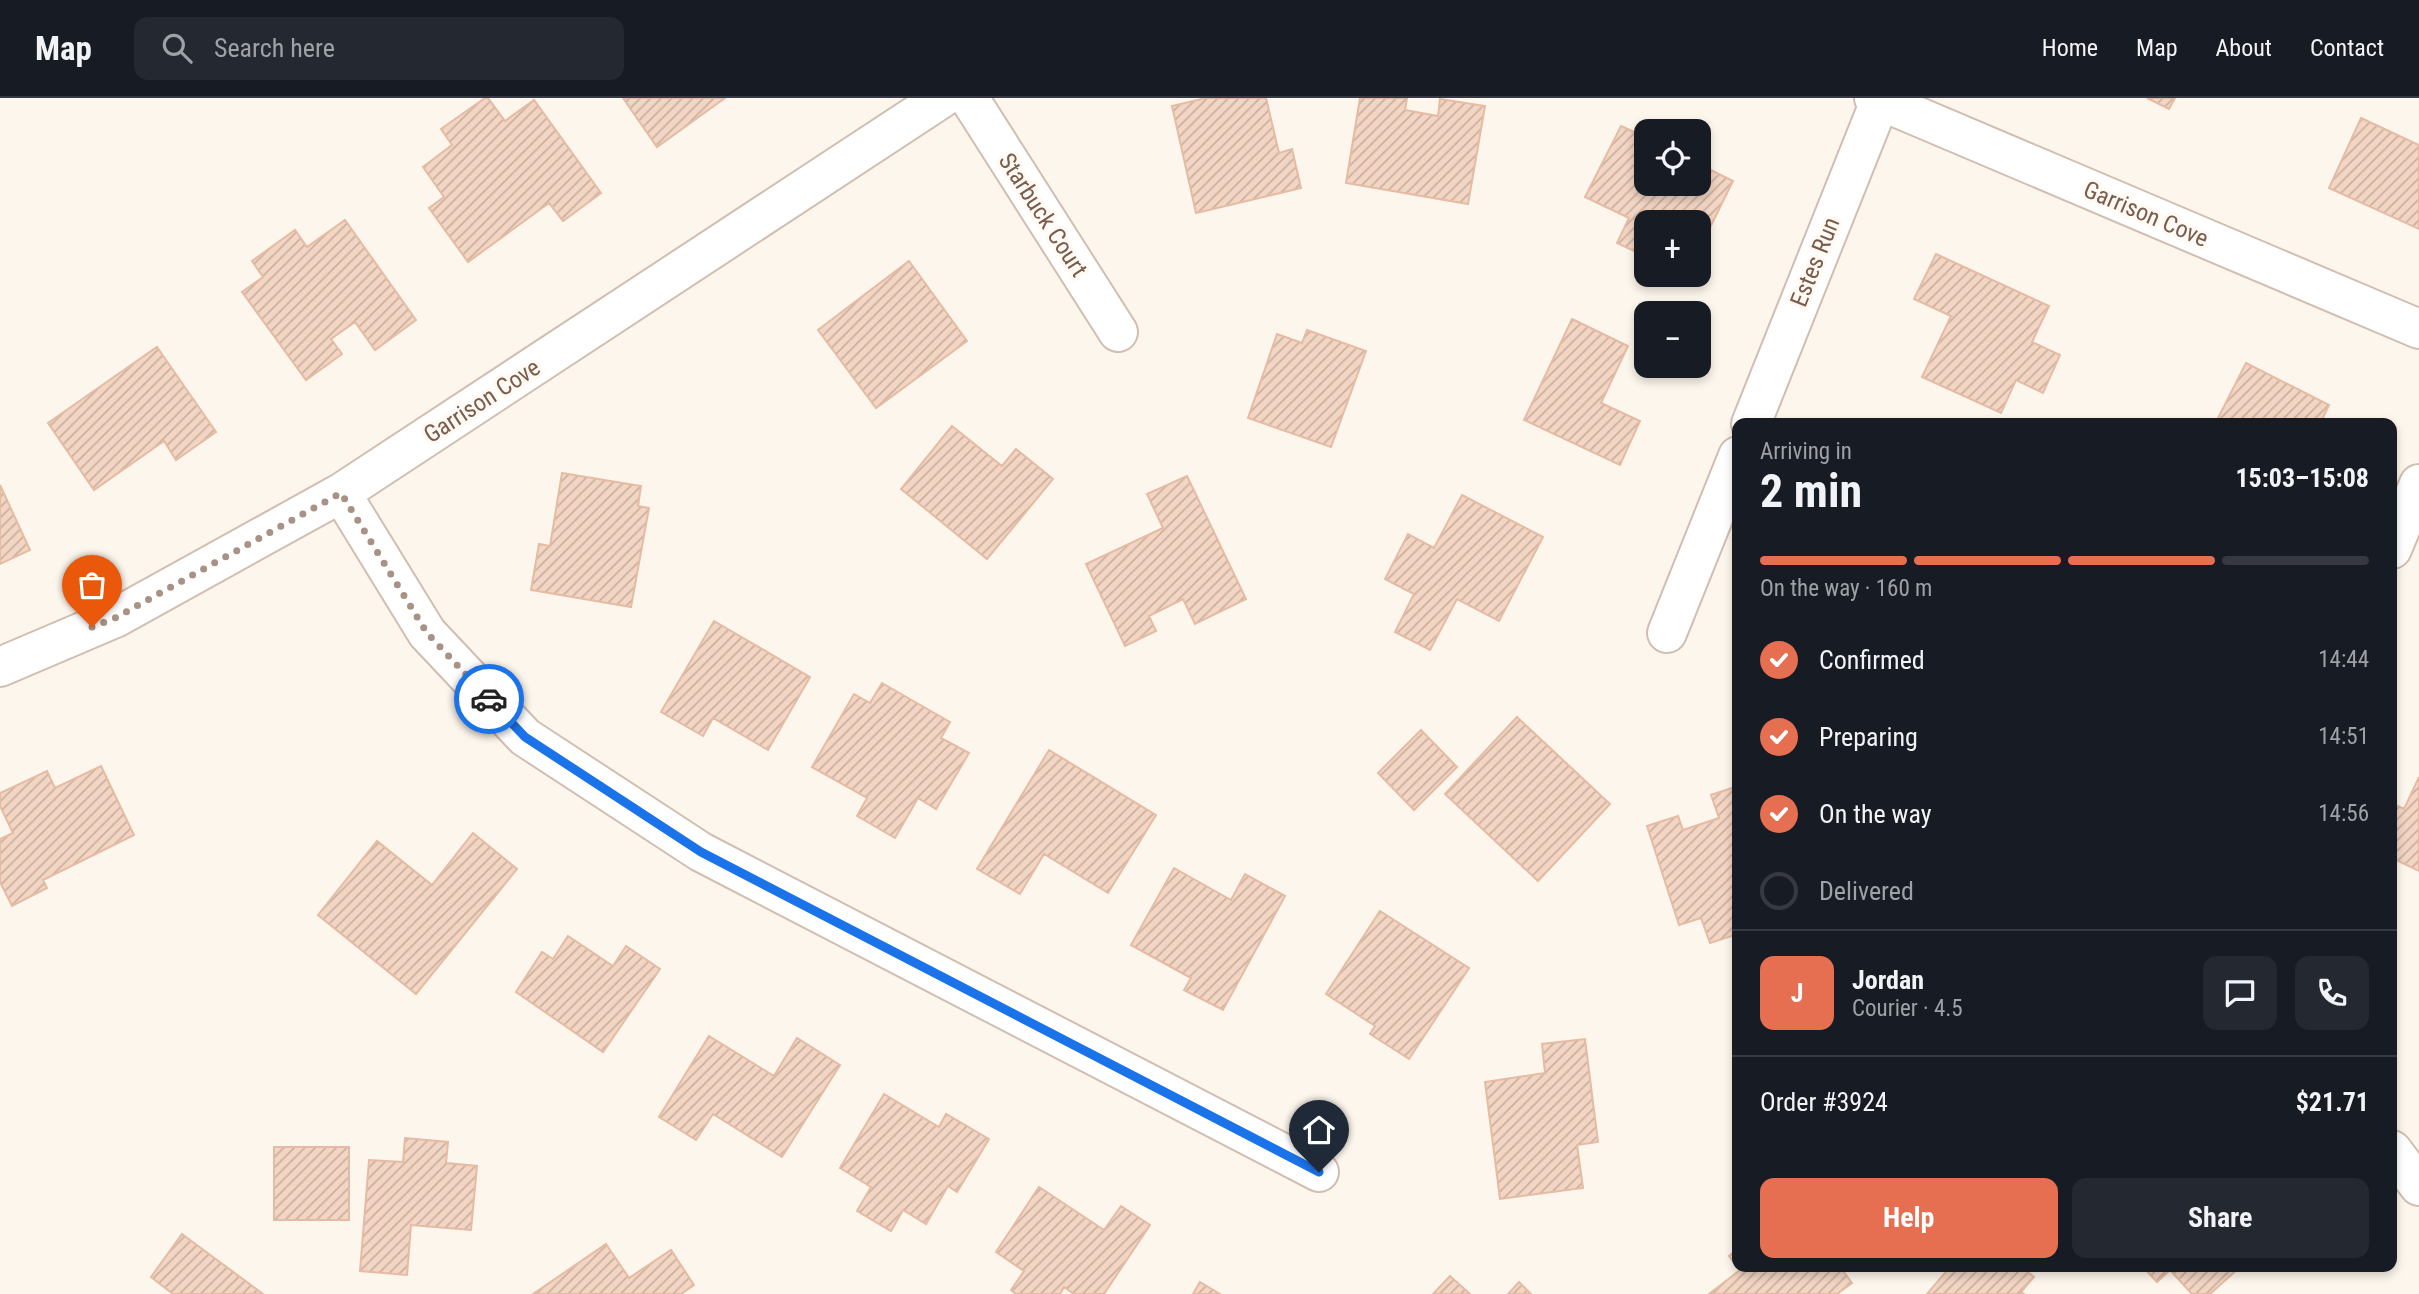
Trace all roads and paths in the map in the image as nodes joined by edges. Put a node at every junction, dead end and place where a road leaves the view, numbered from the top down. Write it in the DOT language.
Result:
graph roads {
  1 [pos="942,98"];
  2 [pos="969,98"];
  3 [pos="1877,99"];
  4 [pos="2419,329"];
  5 [pos="1118,332"];
  6 [pos="1753,418"];
  7 [pos="1732,471"];
  8 [pos="2419,484"];
  9 [pos="341,493"];
  10 [pos="2397,537"];
  11 [pos="1667,633"];
  12 [pos="0,667"];
  13 [pos="2397,1157"];
  14 [pos="1319,1172"];
  15 [pos="2419,1186"];
  1 -- 9 [label="street, Garrison Cove"];
  2 -- 5 [label="street, Starbuck Court"];
  3 -- 4 [label="street, Garrison Cove"];
  3 -- 6 [label="street, Estes Run"];
  7 -- 11 [label="street"];
  8 -- 10 [label="street"];
  9 -- 12 [label="street, Garrison Cove"];
  9 -- 14 [label="street"];
  13 -- 15 [label="street"];
}
